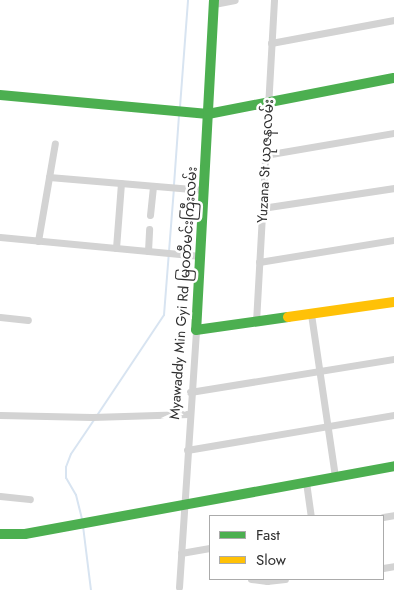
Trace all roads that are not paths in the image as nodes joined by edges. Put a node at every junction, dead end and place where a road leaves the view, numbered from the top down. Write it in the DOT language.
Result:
graph roads {
  1 [pos="235,0"];
  2 [pos="274,0"];
  3 [pos="214,2"];
  4 [pos="394,20"];
  5 [pos="271,43"];
  6 [pos="394,78"];
  7 [pos="0,96"];
  8 [pos="268,101"];
  9 [pos="208,114"];
  10 [pos="394,134"];
  11 [pos="55,143"];
  12 [pos="265,155"];
  13 [pos="49,177"];
  14 [pos="121,183"];
  15 [pos="153,186"];
  16 [pos="394,188"];
  17 [pos="203,190"];
  18 [pos="262,208"];
  19 [pos="150,214"];
  20 [pos="149,230"];
  21 [pos="0,237"];
  22 [pos="394,240"];
  23 [pos="38,241"];
  24 [pos="116,248"];
  25 [pos="148,251"];
  26 [pos="200,256"];
  27 [pos="259,262"];
  28 [pos="394,302"];
  29 [pos="310,314"];
  30 [pos="0,316"];
  31 [pos="28,320"];
  32 [pos="261,321"];
  33 [pos="196,330"];
  34 [pos="394,359"];
  35 [pos="319,371"];
  36 [pos="190,392"];
  37 [pos="189,414"];
  38 [pos="0,415"];
  39 [pos="394,415"];
  40 [pos="328,426"];
  41 [pos="187,450"];
  42 [pos="394,466"];
  43 [pos="336,476"];
  44 [pos="306,482"];
  45 [pos="0,496"];
  46 [pos="30,499"];
  47 [pos="184,506"];
  48 [pos="311,515"];
  49 [pos="0,534"];
  50 [pos="209,548"];
  51 [pos="181,553"];
  52 [pos="259,580"];
  53 [pos="276,580"];
  54 [pos="267,581"];
  55 [pos="179,587"];
  56 [pos="266,590"];
  1 -- 3 [label="street"];
  2 -- 5 [label="street, Yuzana St ယုဇနလမ်း"];
  3 -- 9 [label="street, Myawaddy Min Gyi Rd မြဝတီမင်းကြီးလမ်း"];
  4 -- 5 [label="street"];
  5 -- 8 [label="street, Yuzana St ယုဇနလမ်း"];
  6 -- 8 [label="street"];
  7 -- 9 [label="street"];
  8 -- 9 [label="street"];
  8 -- 12 [label="street, Yuzana St ယုဇနလမ်း"];
  9 -- 17 [label="street, Myawaddy Min Gyi Rd မြဝတီမင်းကြီးလမ်း"];
  10 -- 12 [label="street"];
  11 -- 13 [label="street"];
  12 -- 18 [label="street, Yuzana St ယုဇနလမ်း"];
  13 -- 14 [label="street"];
  13 -- 23 [label="street"];
  14 -- 15 [label="street"];
  14 -- 24 [label="street"];
  15 -- 17 [label="street"];
  15 -- 19 [label="street"];
  16 -- 18 [label="street"];
  17 -- 26 [label="street, Myawaddy Min Gyi Rd မြဝတီမင်းကြီးလမ်း"];
  18 -- 27 [label="street, Yuzana St ယုဇနလမ်း"];
  20 -- 25 [label="street"];
  21 -- 23 [label="street"];
  22 -- 27 [label="street"];
  23 -- 24 [label="street"];
  24 -- 25 [label="street"];
  25 -- 26 [label="street"];
  26 -- 33 [label="street, Myawaddy Min Gyi Rd မြဝတီမင်းကြီးလမ်း"];
  27 -- 32 [label="street, Yuzana St ယုဇနလမ်း"];
  28 -- 29 [label="street"];
  29 -- 32 [label="street"];
  29 -- 35 [label="street"];
  30 -- 31 [label="street"];
  32 -- 33 [label="street"];
  33 -- 36 [label="street, Myawaddy Min Gyi Rd မြဝတီမင်းကြီးလမ်း"];
  34 -- 35 [label="street"];
  35 -- 36 [label="street"];
  35 -- 40 [label="street"];
  36 -- 37 [label="street, Myawaddy Min Gyi Rd မြဝတီမင်းကြီးလမ်း"];
  37 -- 38 [label="street"];
  37 -- 41 [label="street, Myawaddy Min Gyi Rd မြဝတီမင်းကြီးလမ်း"];
  39 -- 40 [label="street"];
  40 -- 41 [label="street"];
  40 -- 43 [label="street"];
  41 -- 47 [label="street, Myawaddy Min Gyi Rd မြဝတီမင်းကြီးလမ်း"];
  42 -- 43 [label="street"];
  43 -- 44 [label="street"];
  44 -- 47 [label="street"];
  44 -- 48 [label="street"];
  45 -- 46 [label="street"];
  47 -- 49 [label="street"];
  47 -- 51 [label="street, Myawaddy Min Gyi Rd မြဝတီမင်းကြီးလမ်း"];
  50 -- 51 [label="street"];
  51 -- 55 [label="street, Myawaddy Min Gyi Rd မြဝတီမင်းကြီးလမ်း"];
  52 -- 54 [label="street"];
  53 -- 54 [label="street"];
  54 -- 56 [label="street"];
}
